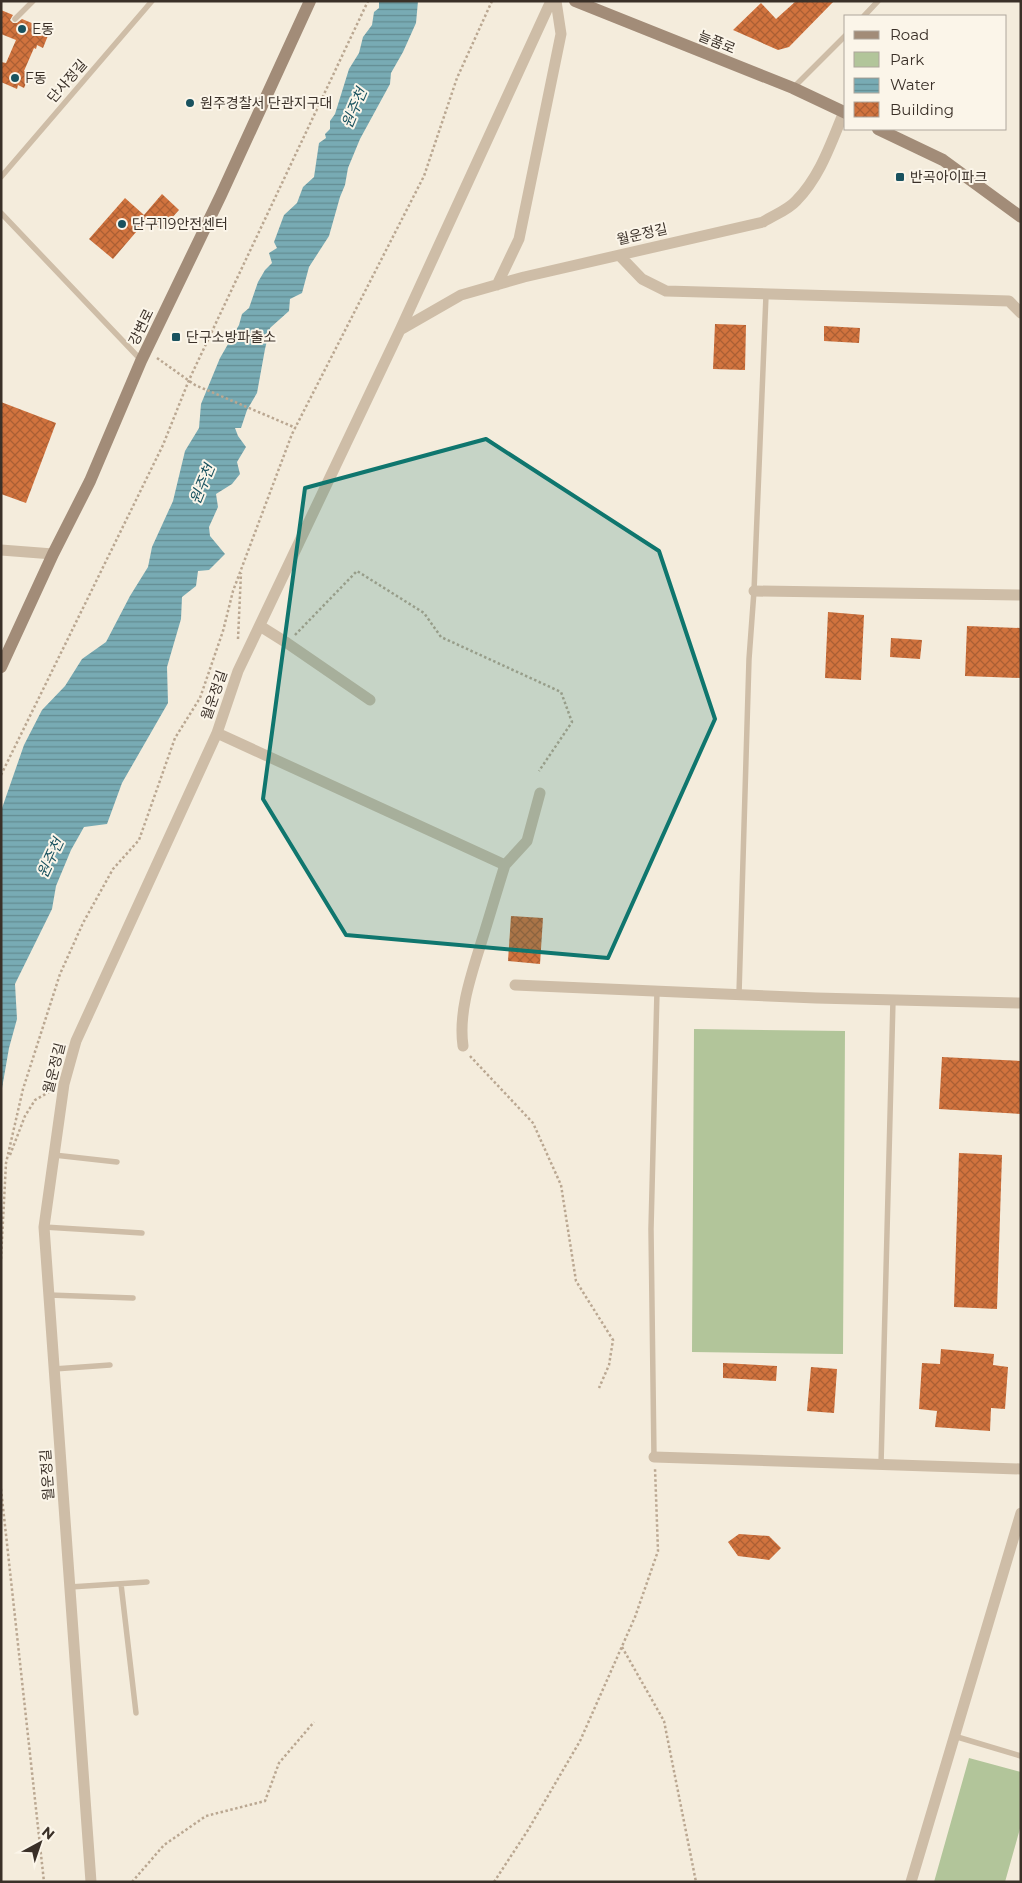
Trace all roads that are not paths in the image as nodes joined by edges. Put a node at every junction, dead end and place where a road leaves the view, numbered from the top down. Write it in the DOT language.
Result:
graph roads {
  1 [pos="33,1"];
  2 [pos="152,1"];
  3 [pos="310,1"];
  4 [pos="551,1"];
  5 [pos="556,1"];
  6 [pos="575,1"];
  7 [pos="878,1"];
  8 [pos="865,15"];
  9 [pos="16,19"];
  10 [pos="844,37"];
  11 [pos="793,88"];
  12 [pos="844,113"];
  13 [pos="844,115"];
  14 [pos="880,130"];
  15 [pos="1,176"];
  16 [pos="1,213"];
  17 [pos="1021,218"];
  18 [pos="619,255"];
  19 [pos="497,285"];
  20 [pos="766,295"];
  21 [pos="1021,313"];
  22 [pos="400,330"];
  23 [pos="144,356"];
  24 [pos="1,550"];
  25 [pos="53,554"];
  26 [pos="754,591"];
  27 [pos="1021,595"];
  28 [pos="260,626"];
  29 [pos="1,667"];
  30 [pos="370,700"];
  31 [pos="217,732"];
  32 [pos="540,793"];
  33 [pos="505,865"];
  34 [pos="515,984"];
  35 [pos="657,990"];
  36 [pos="740,994"];
  37 [pos="893,1000"];
  38 [pos="1021,1003"];
  39 [pos="463,1046"];
  40 [pos="54,1155"];
  41 [pos="117,1162"];
  42 [pos="44,1227"];
  43 [pos="142,1234"];
  44 [pos="49,1296"];
  45 [pos="133,1298"];
  46 [pos="110,1366"];
  47 [pos="54,1369"];
  48 [pos="654,1457"];
  49 [pos="881,1466"];
  50 [pos="1021,1469"];
  51 [pos="1021,1513"];
  52 [pos="148,1582"];
  53 [pos="121,1584"];
  54 [pos="70,1587"];
  55 [pos="136,1713"];
  56 [pos="954,1736"];
  57 [pos="1021,1756"];
  58 [pos="91,1882"];
  59 [pos="911,1882"];
  1 -- 9 [label="lane"];
  2 -- 15 [label="lane, 단사정길"];
  3 -- 23 [label="street, 강변로"];
  4 -- 22 [label="street, 월운정길"];
  5 -- 19 [label="street"];
  6 -- 11 [label="street, 늘품로"];
  7 -- 8 [label="lane"];
  10 -- 11 [label="lane"];
  11 -- 12 [label="street, 늘품로"];
  13 -- 18 [label="street, 월운정길"];
  14 -- 17 [label="street"];
  16 -- 23 [label="lane"];
  18 -- 19 [label="street, 월운정길"];
  18 -- 20 [label="street"];
  19 -- 22 [label="street, 월운정길"];
  20 -- 21 [label="street"];
  20 -- 26 [label="lane"];
  22 -- 28 [label="street, 월운정길"];
  23 -- 25 [label="street, 강변로"];
  24 -- 25 [label="street"];
  25 -- 29 [label="street, 강변로"];
  26 -- 27 [label="street"];
  26 -- 36 [label="lane"];
  28 -- 30 [label="street"];
  28 -- 31 [label="street, 월운정길"];
  31 -- 33 [label="street"];
  31 -- 40 [label="street, 월운정길"];
  32 -- 33 [label="street"];
  33 -- 39 [label="street"];
  34 -- 35 [label="street"];
  35 -- 36 [label="street"];
  35 -- 48 [label="lane"];
  36 -- 37 [label="street"];
  37 -- 38 [label="street"];
  37 -- 49 [label="lane"];
  40 -- 41 [label="lane"];
  40 -- 42 [label="street, 월운정길"];
  42 -- 43 [label="lane"];
  42 -- 44 [label="street, 월운정길"];
  44 -- 45 [label="lane"];
  44 -- 47 [label="street, 월운정길"];
  46 -- 47 [label="lane"];
  47 -- 54 [label="street, 월운정길"];
  48 -- 49 [label="street"];
  49 -- 50 [label="street"];
  51 -- 56 [label="street"];
  52 -- 53 [label="lane"];
  53 -- 54 [label="lane"];
  53 -- 55 [label="lane"];
  54 -- 58 [label="street, 월운정길"];
  56 -- 57 [label="lane"];
  56 -- 59 [label="street"];
}
